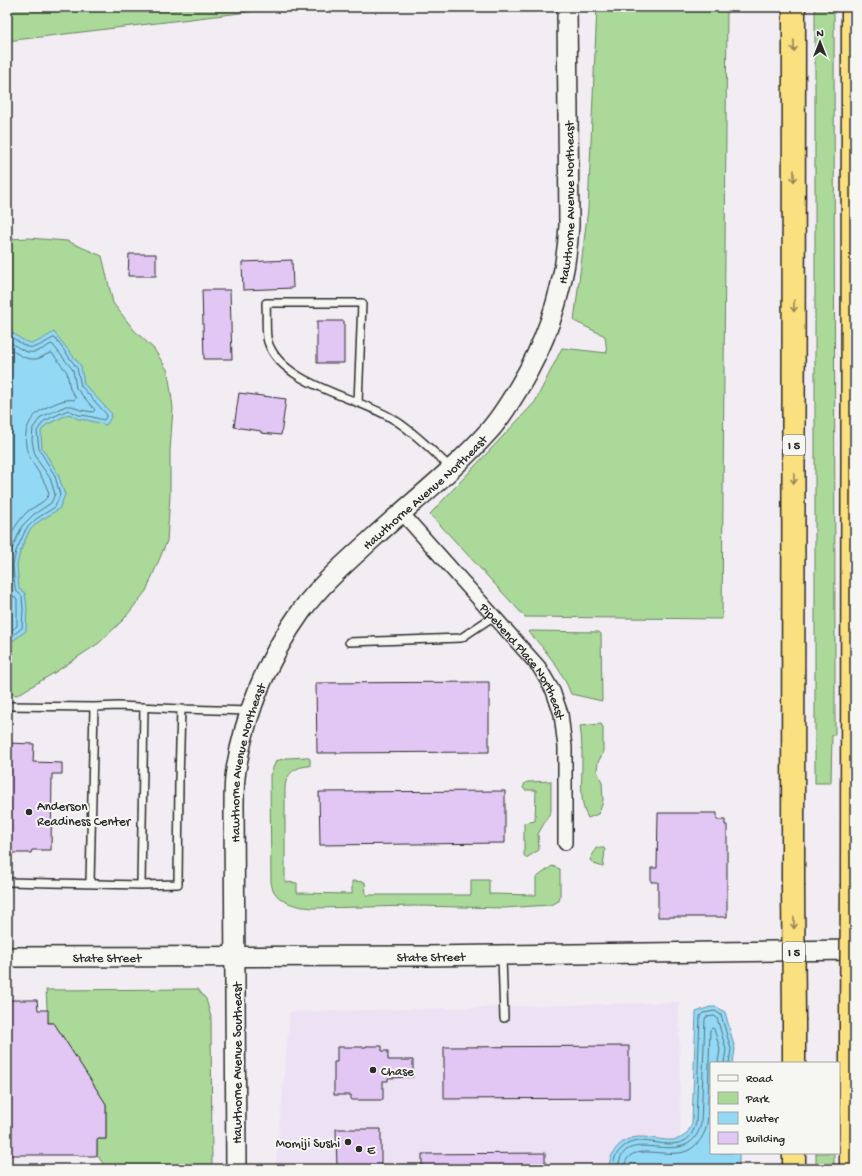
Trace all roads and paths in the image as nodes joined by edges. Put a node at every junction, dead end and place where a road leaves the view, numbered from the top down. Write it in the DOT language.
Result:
graph roads {
  1 [pos="567,7"];
  2 [pos="794,7"];
  3 [pos="852,7"];
  4 [pos="358,403"];
  5 [pos="451,468"];
  6 [pos="401,512"];
  7 [pos="494,616"];
  8 [pos="349,642"];
  9 [pos="7,706"];
  10 [pos="94,707"];
  11 [pos="144,707"];
  12 [pos="181,709"];
  13 [pos="251,711"];
  14 [pos="565,842"];
  15 [pos="7,882"];
  16 [pos="90,883"];
  17 [pos="141,884"];
  18 [pos="855,950"];
  19 [pos="502,955"];
  20 [pos="7,957"];
  21 [pos="235,957"];
  22 [pos="504,1018"];
  23 [pos="794,1062"];
  24 [pos="794,1154"];
  25 [pos="236,1169"];
  26 [pos="794,1169"];
  27 [pos="851,1169"];
  1 -- 5 [label="main road, Hawthorne Avenue Northeast"];
  2 -- 23 [label="highway, I 5, one-way, bridge"];
  3 -- 27 [label="highway, bridge"];
  4 -- 4 [label="lane"];
  4 -- 5 [label="lane"];
  5 -- 6 [label="main road, Hawthorne Avenue Northeast"];
  6 -- 7 [label="street, Pipebend Place Northeast"];
  6 -- 13 [label="main road, Hawthorne Avenue Northeast"];
  7 -- 8 [label="lane"];
  7 -- 14 [label="street, Pipebend Place Northeast"];
  9 -- 10 [label="lane"];
  10 -- 11 [label="lane"];
  10 -- 16 [label="lane"];
  11 -- 12 [label="lane"];
  11 -- 17 [label="lane"];
  12 -- 13 [label="lane"];
  12 -- 17 [label="lane"];
  13 -- 21 [label="main road, Hawthorne Avenue Northeast"];
  15 -- 16 [label="lane"];
  16 -- 17 [label="lane"];
  18 -- 19 [label="main road, State Street"];
  19 -- 21 [label="main road, State Street"];
  19 -- 22 [label="lane"];
  20 -- 21 [label="main road, State Street"];
  21 -- 25 [label="main road, Hawthorne Avenue Southeast"];
  24 -- 26 [label="highway"];
}
